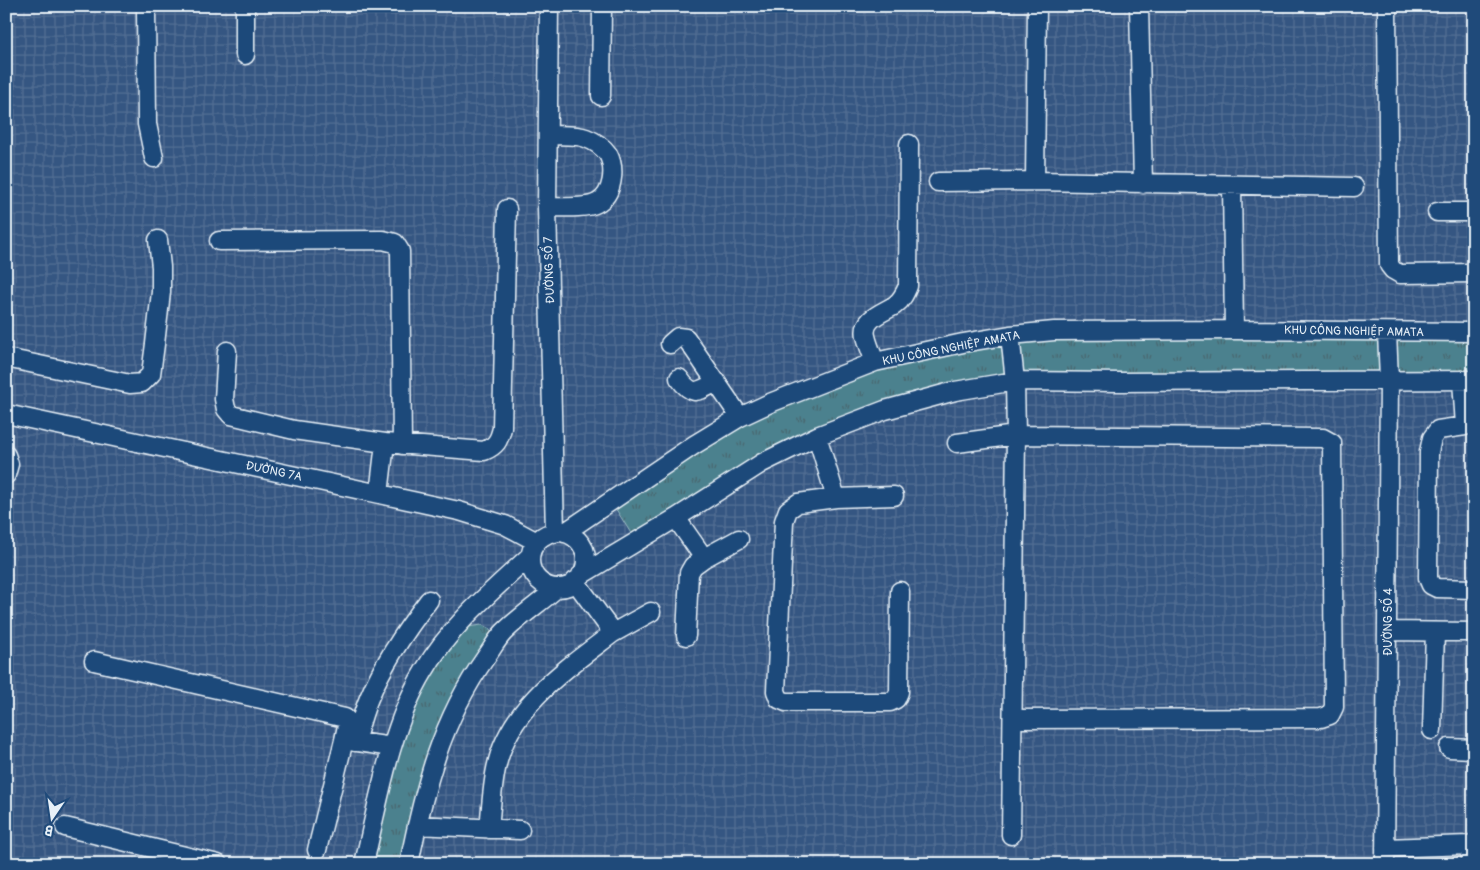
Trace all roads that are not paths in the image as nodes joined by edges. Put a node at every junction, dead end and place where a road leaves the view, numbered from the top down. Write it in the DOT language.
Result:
graph roads {
  1 [pos="146,6"];
  2 [pos="245,6"];
  3 [pos="549,6"];
  4 [pos="602,6"];
  5 [pos="1037,6"];
  6 [pos="1139,6"];
  7 [pos="1387,6"];
  8 [pos="245,55"];
  9 [pos="602,96"];
  10 [pos="548,135"];
  11 [pos="909,144"];
  12 [pos="154,158"];
  13 [pos="938,182"];
  14 [pos="1035,182"];
  15 [pos="1143,184"];
  16 [pos="1232,185"];
  17 [pos="1354,187"];
  18 [pos="547,207"];
  19 [pos="508,209"];
  20 [pos="1437,212"];
  21 [pos="1474,212"];
  22 [pos="158,240"];
  23 [pos="219,242"];
  24 [pos="1474,273"];
  25 [pos="1234,330"];
  26 [pos="1387,332"];
  27 [pos="1474,332"];
  28 [pos="1010,335"];
  29 [pos="670,344"];
  30 [pos="227,351"];
  31 [pos="6,358"];
  32 [pos="875,362"];
  33 [pos="679,378"];
  34 [pos="1389,380"];
  35 [pos="1468,380"];
  36 [pos="1015,381"];
  37 [pos="717,382"];
  38 [pos="6,414"];
  39 [pos="740,417"];
  40 [pos="1469,427"];
  41 [pos="1016,435"];
  42 [pos="817,436"];
  43 [pos="956,443"];
  44 [pos="394,444"];
  45 [pos="6,454"];
  46 [pos="6,475"];
  47 [pos="380,494"];
  48 [pos="894,496"];
  49 [pos="836,498"];
  50 [pos="676,518"];
  51 [pos="560,533"];
  52 [pos="739,539"];
  53 [pos="533,549"];
  54 [pos="704,558"];
  55 [pos="578,578"];
  56 [pos="557,588"];
  57 [pos="1474,589"];
  58 [pos="900,591"];
  59 [pos="429,600"];
  60 [pos="651,612"];
  61 [pos="1388,631"];
  62 [pos="1435,632"];
  63 [pos="1474,632"];
  64 [pos="613,633"];
  65 [pos="686,636"];
  66 [pos="94,661"];
  67 [pos="1012,719"];
  68 [pos="1432,730"];
  69 [pos="350,741"];
  70 [pos="392,748"];
  71 [pos="1449,748"];
  72 [pos="1474,749"];
  73 [pos="417,825"];
  74 [pos="65,827"];
  75 [pos="489,829"];
  76 [pos="520,830"];
  77 [pos="1011,836"];
  78 [pos="1472,844"];
  79 [pos="317,850"];
  80 [pos="1385,856"];
  81 [pos="218,864"];
  82 [pos="364,864"];
  83 [pos="409,864"];
  84 [pos="1472,864"];
  1 -- 12 [label="street"];
  2 -- 8 [label="street"];
  3 -- 10 [label="street, ĐƯỜNG SỐ 7"];
  4 -- 9 [label="street"];
  5 -- 14 [label="street"];
  6 -- 15 [label="street"];
  7 -- 24 [label="street"];
  10 -- 18 [label="street, ĐƯỜNG SỐ 7"];
  10 -- 18 [label="street"];
  11 -- 32 [label="street"];
  13 -- 14 [label="street"];
  14 -- 15 [label="street"];
  15 -- 16 [label="street"];
  16 -- 17 [label="street"];
  16 -- 25 [label="street"];
  18 -- 51 [label="street, ĐƯỜNG SỐ 7"];
  19 -- 44 [label="street"];
  20 -- 21 [label="street"];
  22 -- 31 [label="street"];
  23 -- 44 [label="street"];
  25 -- 26 [label="street, KHU CÔNG NGHIỆP AMATA"];
  25 -- 28 [label="street, KHU CÔNG NGHIỆP AMATA"];
  26 -- 27 [label="street, KHU CÔNG NGHIỆP AMATA"];
  26 -- 34 [label="street, ĐƯỜNG SỐ 4"];
  28 -- 32 [label="street, KHU CÔNG NGHIỆP AMATA"];
  28 -- 36 [label="street"];
  29 -- 37 [label="street"];
  30 -- 44 [label="street"];
  32 -- 39 [label="street, KHU CÔNG NGHIỆP AMATA"];
  33 -- 37 [label="street"];
  34 -- 35 [label="street"];
  34 -- 36 [label="street"];
  34 -- 61 [label="street, ĐƯỜNG SỐ 4"];
  35 -- 40 [label="street"];
  36 -- 41 [label="street"];
  36 -- 42 [label="street"];
  37 -- 39 [label="street"];
  38 -- 47 [label="street, ĐƯỜNG 7A"];
  39 -- 51 [label="street, KHU CÔNG NGHIỆP AMATA"];
  40 -- 57 [label="street"];
  41 -- 43 [label="street"];
  41 -- 67 [label="street"];
  41 -- 67 [label="street"];
  42 -- 49 [label="street"];
  42 -- 50 [label="street"];
  44 -- 47 [label="street"];
  45 -- 46 [label="street"];
  47 -- 53 [label="street, ĐƯỜNG 7A"];
  48 -- 49 [label="street"];
  49 -- 58 [label="street"];
  50 -- 54 [label="street"];
  50 -- 55 [label="street"];
  51 -- 53 [label="street"];
  51 -- 55 [label="street"];
  52 -- 54 [label="street"];
  53 -- 56 [label="street"];
  53 -- 70 [label="street"];
  54 -- 65 [label="street"];
  55 -- 56 [label="street"];
  55 -- 64 [label="street"];
  56 -- 73 [label="street"];
  59 -- 69 [label="street"];
  60 -- 64 [label="street"];
  61 -- 62 [label="street"];
  61 -- 80 [label="street, ĐƯỜNG SỐ 4"];
  62 -- 63 [label="street"];
  62 -- 68 [label="street"];
  64 -- 75 [label="street"];
  66 -- 69 [label="street"];
  67 -- 77 [label="street"];
  69 -- 70 [label="street"];
  69 -- 79 [label="street"];
  70 -- 82 [label="street"];
  71 -- 72 [label="street"];
  73 -- 75 [label="street"];
  73 -- 83 [label="street"];
  74 -- 81 [label="street"];
  75 -- 76 [label="street"];
  78 -- 80 [label="street"];
  78 -- 84 [label="street"];
}
